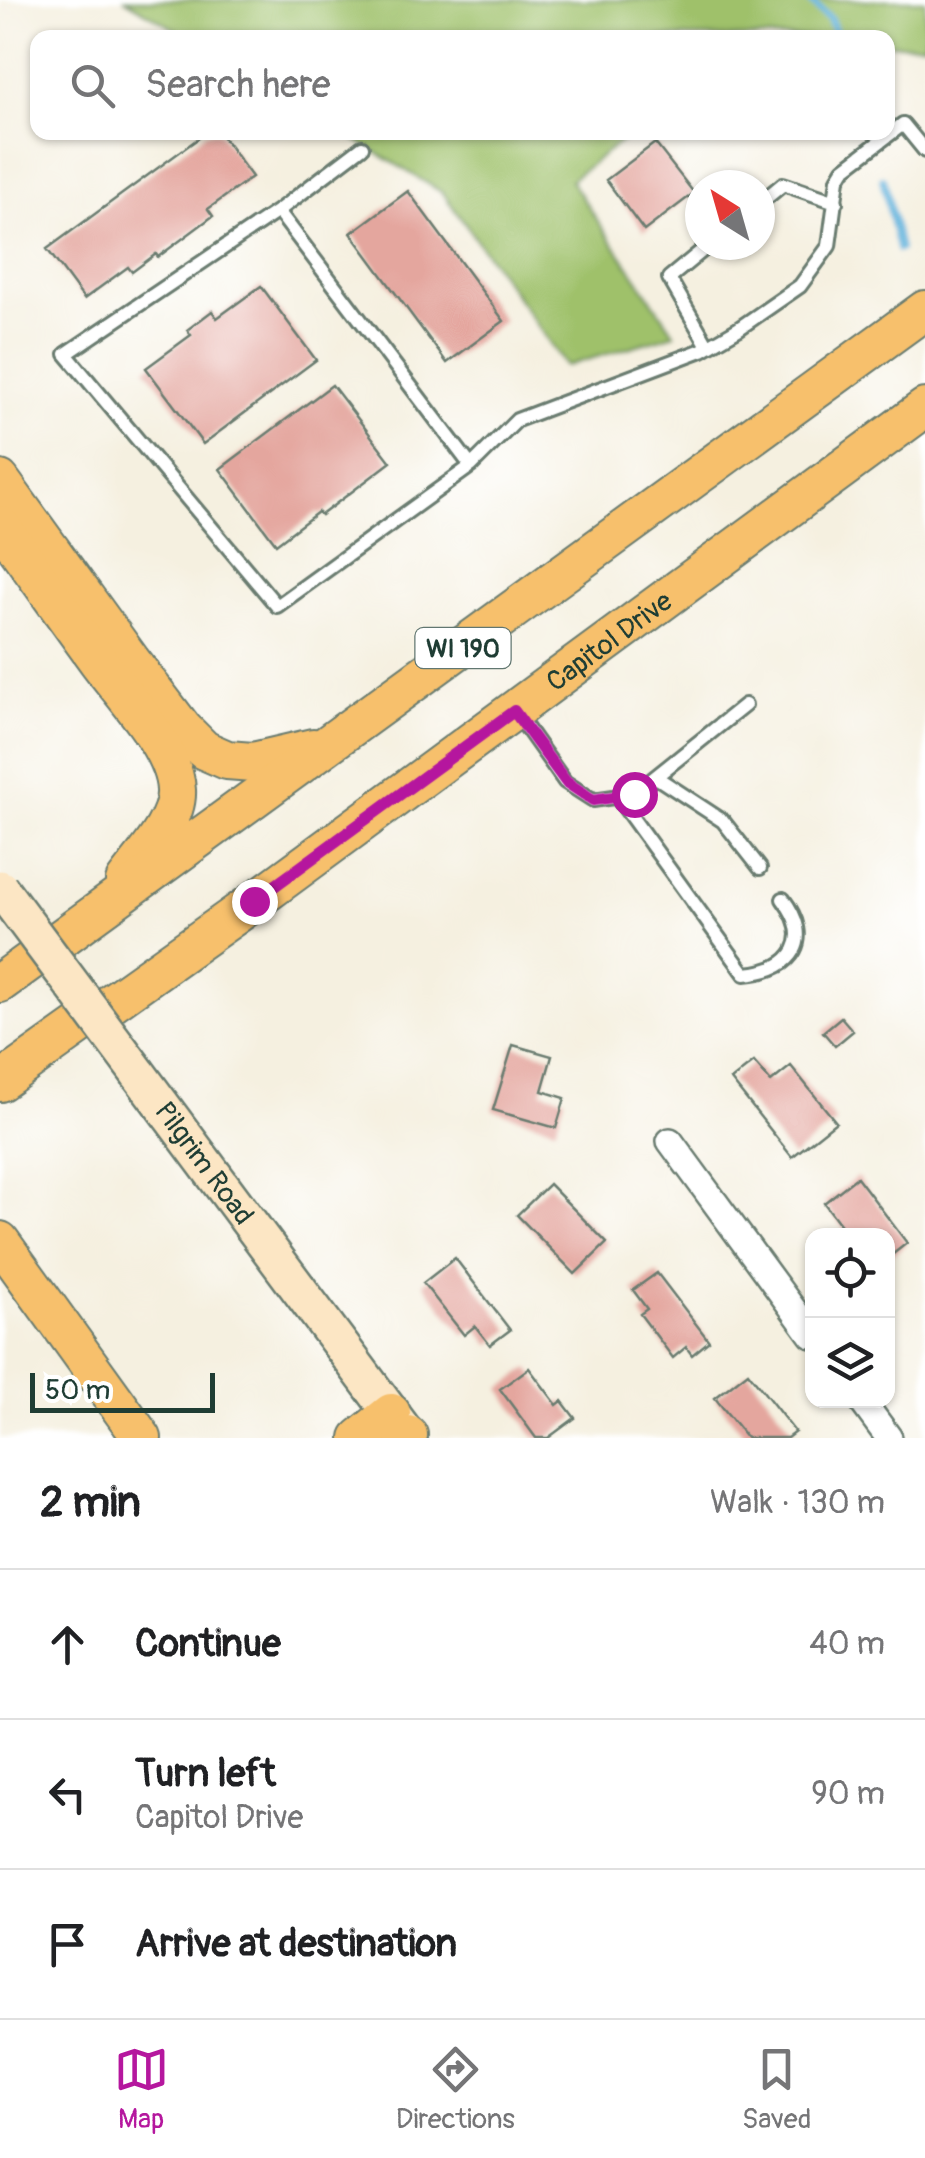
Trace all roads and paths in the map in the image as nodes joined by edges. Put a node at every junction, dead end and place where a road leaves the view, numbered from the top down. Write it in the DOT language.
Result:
graph roads {
  1 [pos="895,130"];
  2 [pos="882,140"];
  3 [pos="362,147"];
  4 [pos="925,151"];
  5 [pos="775,191"];
  6 [pos="836,202"];
  7 [pos="278,211"];
  8 [pos="691,260"];
  9 [pos="925,310"];
  10 [pos="708,346"];
  11 [pos="925,408"];
  12 [pos="471,466"];
  13 [pos="0,480"];
  14 [pos="0,525"];
  15 [pos="745,705"];
  16 [pos="514,711"];
  17 [pos="334,742"];
  18 [pos="656,777"];
  19 [pos="617,797"];
  20 [pos="760,868"];
  21 [pos="0,888"];
  22 [pos="783,898"];
  23 [pos="109,906"];
  24 [pos="0,983"];
  25 [pos="4,1082"];
  26 [pos="670,1141"];
  27 [pos="0,1241"];
  28 [pos="0,1282"];
  29 [pos="805,1324"];
  30 [pos="867,1408"];
  31 [pos="403,1431"];
  32 [pos="116,1438"];
  33 [pos="142,1438"];
  34 [pos="360,1438"];
  35 [pos="889,1438"];
  1 -- 4 [label="lane"];
  2 -- 6 [label="lane"];
  3 -- 7 [label="lane"];
  5 -- 6 [label="lane"];
  6 -- 10 [label="lane"];
  7 -- 12 [label="lane"];
  7 -- 12 [label="lane"];
  8 -- 10 [label="lane"];
  9 -- 17 [label="main road, WI 190"];
  10 -- 12 [label="lane"];
  11 -- 16 [label="main road, Capitol Drive / WI 190"];
  13 -- 17 [label="main road"];
  14 -- 23 [label="main road"];
  15 -- 18 [label="lane"];
  16 -- 19 [label="lane"];
  16 -- 25 [label="main road, Capitol Drive / WI 190"];
  17 -- 23 [label="main road, WI 190"];
  18 -- 19 [label="lane"];
  18 -- 20 [label="lane"];
  19 -- 22 [label="lane"];
  21 -- 31 [label="main road, Pilgrim Road, bridge"];
  23 -- 24 [label="main road, WI 190"];
  26 -- 29 [label="street"];
  27 -- 33 [label="main road"];
  28 -- 32 [label="main road"];
  30 -- 35 [label="street"];
  31 -- 34 [label="main road"];
}
